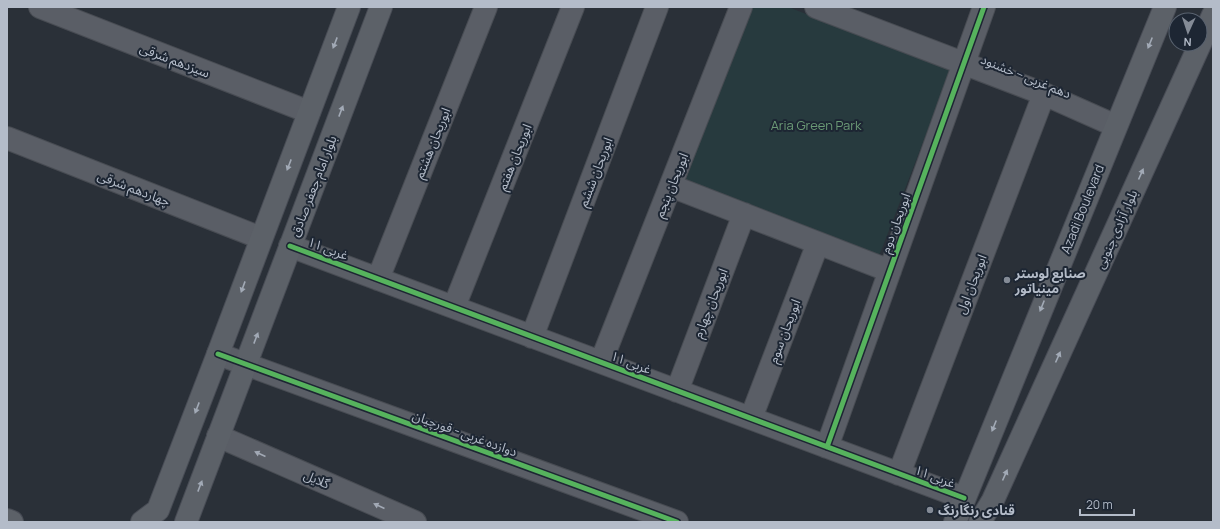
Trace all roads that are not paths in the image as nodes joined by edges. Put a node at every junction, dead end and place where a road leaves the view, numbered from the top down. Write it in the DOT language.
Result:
graph roads {
  1 [pos="40,7"];
  2 [pos="349,7"];
  3 [pos="381,7"];
  4 [pos="486,7"];
  5 [pos="573,7"];
  6 [pos="658,7"];
  7 [pos="741,7"];
  8 [pos="816,7"];
  9 [pos="984,7"];
  10 [pos="1165,7"];
  11 [pos="1213,15"];
  12 [pos="1208,26"];
  13 [pos="1196,52"];
  14 [pos="964,63"];
  15 [pos="1044,94"];
  16 [pos="309,112"];
  17 [pos="1116,126"];
  18 [pos="7,138"];
  19 [pos="670,186"];
  20 [pos="744,214"];
  21 [pos="261,238"];
  22 [pos="818,243"];
  23 [pos="290,246"];
  24 [pos="890,271"];
  25 [pos="378,279"];
  26 [pos="454,307"];
  27 [pos="532,337"];
  28 [pos="218,354"];
  29 [pos="601,362"];
  30 [pos="246,364"];
  31 [pos="677,391"];
  32 [pos="751,418"];
  33 [pos="218,436"];
  34 [pos="827,447"];
  35 [pos="899,474"];
  36 [pos="964,498"];
  37 [pos="993,500"];
  38 [pos="150,516"];
  39 [pos="7,520"];
  40 [pos="12,522"];
  41 [pos="186,522"];
  42 [pos="415,522"];
  43 [pos="676,522"];
  44 [pos="955,522"];
  45 [pos="980,522"];
  46 [pos="989,522"];
  1 -- 16 [label="street, سیزدهم شرقی"];
  2 -- 16 [label="main road, one-way"];
  23 -- 3 [label="main road, بلوار امام جعفر صادق, one-way"];
  4 -- 25 [label="street, ابوریحان هشتم"];
  5 -- 26 [label="street, ابوریحان هفتم"];
  6 -- 27 [label="street, ابوریحان ششم"];
  7 -- 19 [label="street, ابوریحان پنجم"];
  8 -- 14 [label="street, دهم غربی -- خشنود"];
  9 -- 14 [label="street, ابوریحان دوم"];
  10 -- 17 [label="main road, Azadi Boulevard, one-way"];
  11 -- 12 [label="main road, بلوار آزادی جنوبی"];
  37 -- 13 [label="main road, بلوار آزادی جنوبی, one-way"];
  14 -- 15 [label="street, دهم غربی -- خشنود"];
  14 -- 24 [label="street, ابوریحان دوم"];
  15 -- 17 [label="street, دهم غربی -- خشنود"];
  15 -- 35 [label="street, ابوریحان اول"];
  16 -- 21 [label="main road, one-way"];
  17 -- 36 [label="main road, Azadi Boulevard, one-way"];
  18 -- 21 [label="street, چهاردهم شرقی"];
  19 -- 20 [label="street"];
  19 -- 29 [label="street, ابوریحان پنجم"];
  20 -- 22 [label="street"];
  20 -- 31 [label="street, ابوریحان چهارم"];
  21 -- 28 [label="main road, one-way"];
  22 -- 24 [label="street"];
  22 -- 32 [label="street, ابوریحان سوم"];
  23 -- 25 [label="street, ۱۱ غربی"];
  30 -- 23 [label="main road, بلوار امام جعفر صادق, one-way"];
  24 -- 34 [label="street, ابوریحان دوم"];
  25 -- 26 [label="street, ۱۱ غربی"];
  26 -- 27 [label="street, ۱۱ غربی"];
  27 -- 29 [label="street, ۱۱ غربی"];
  28 -- 30 [label="street, دوازده غربی - قورچیان"];
  28 -- 38 [label="main road, one-way"];
  29 -- 31 [label="street, ۱۱ غربی"];
  30 -- 33 [label="main road, بلوار امام جعفر صادق"];
  30 -- 43 [label="street, دوازده غربی - قورچیان"];
  31 -- 32 [label="street, ۱۱ غربی"];
  32 -- 34 [label="street, ۱۱ غربی"];
  41 -- 33 [label="main road, بلوار امام جعفر صادق, one-way"];
  42 -- 33 [label="street, گلایل, one-way"];
  34 -- 35 [label="street, ۱۱ غربی"];
  35 -- 36 [label="street, ۱۱ غربی"];
  36 -- 44 [label="main road, Azadi Boulevard"];
  37 -- 45 [label="main road, بلوار آزادی جنوبی"];
  37 -- 46 [label="main road"];
  39 -- 40 [label="main road"];
}
